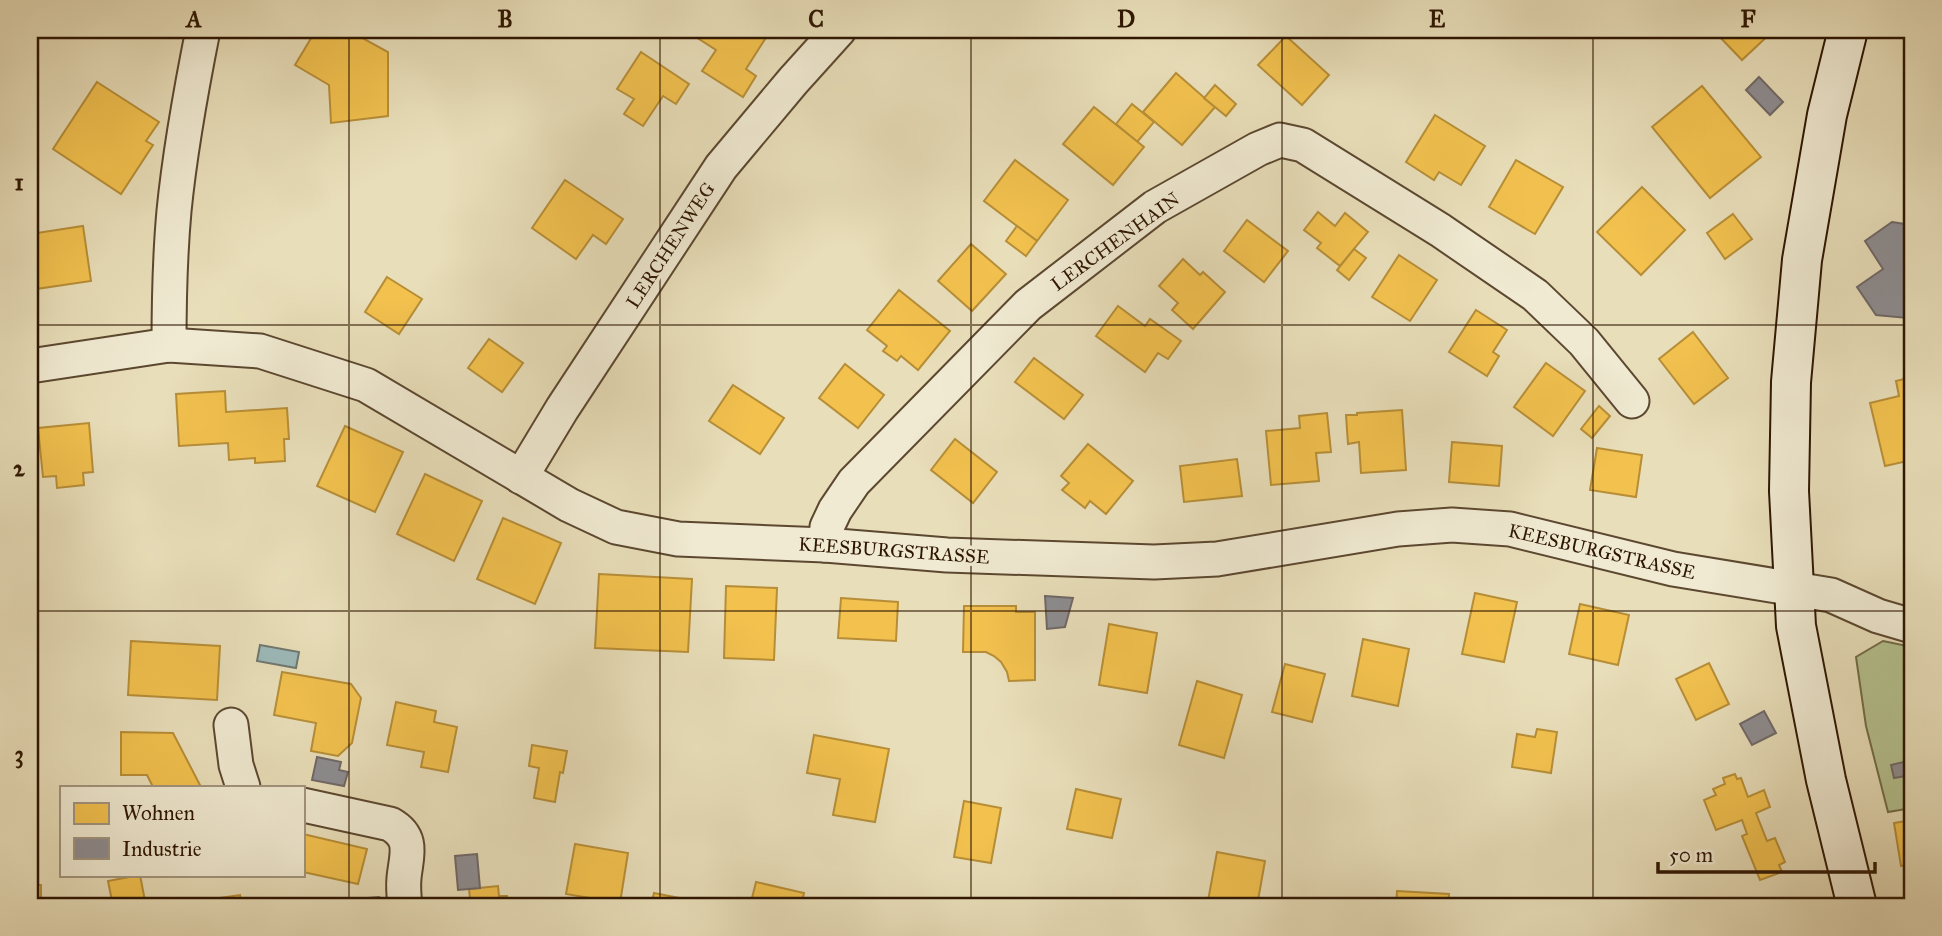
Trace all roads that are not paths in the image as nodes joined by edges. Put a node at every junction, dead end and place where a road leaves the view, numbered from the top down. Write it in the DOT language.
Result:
graph roads {
  1 [pos="203,30"];
  2 [pos="839,30"];
  3 [pos="1848,30"];
  4 [pos="169,345"];
  5 [pos="30,366"];
  6 [pos="1632,401"];
  7 [pos="521,477"];
  8 [pos="825,545"];
  9 [pos="1795,588"];
  10 [pos="1912,626"];
  11 [pos="231,725"];
  12 [pos="242,786"];
  13 [pos="304,805"];
  14 [pos="405,906"];
  15 [pos="1857,906"];
  1 -- 4 [label="street"];
  2 -- 7 [label="street, LERCHENWEG"];
  3 -- 9 [label="street"];
  4 -- 5 [label="street, KEESBURGSTRASSE"];
  4 -- 7 [label="street, KEESBURGSTRASSE"];
  6 -- 8 [label="street, LERCHENHAIN"];
  7 -- 8 [label="street, KEESBURGSTRASSE"];
  8 -- 9 [label="street, KEESBURGSTRASSE"];
  9 -- 10 [label="street, KEESBURGSTRASSE"];
  9 -- 15 [label="street"];
  11 -- 12 [label="street"];
  13 -- 14 [label="street"];
}
